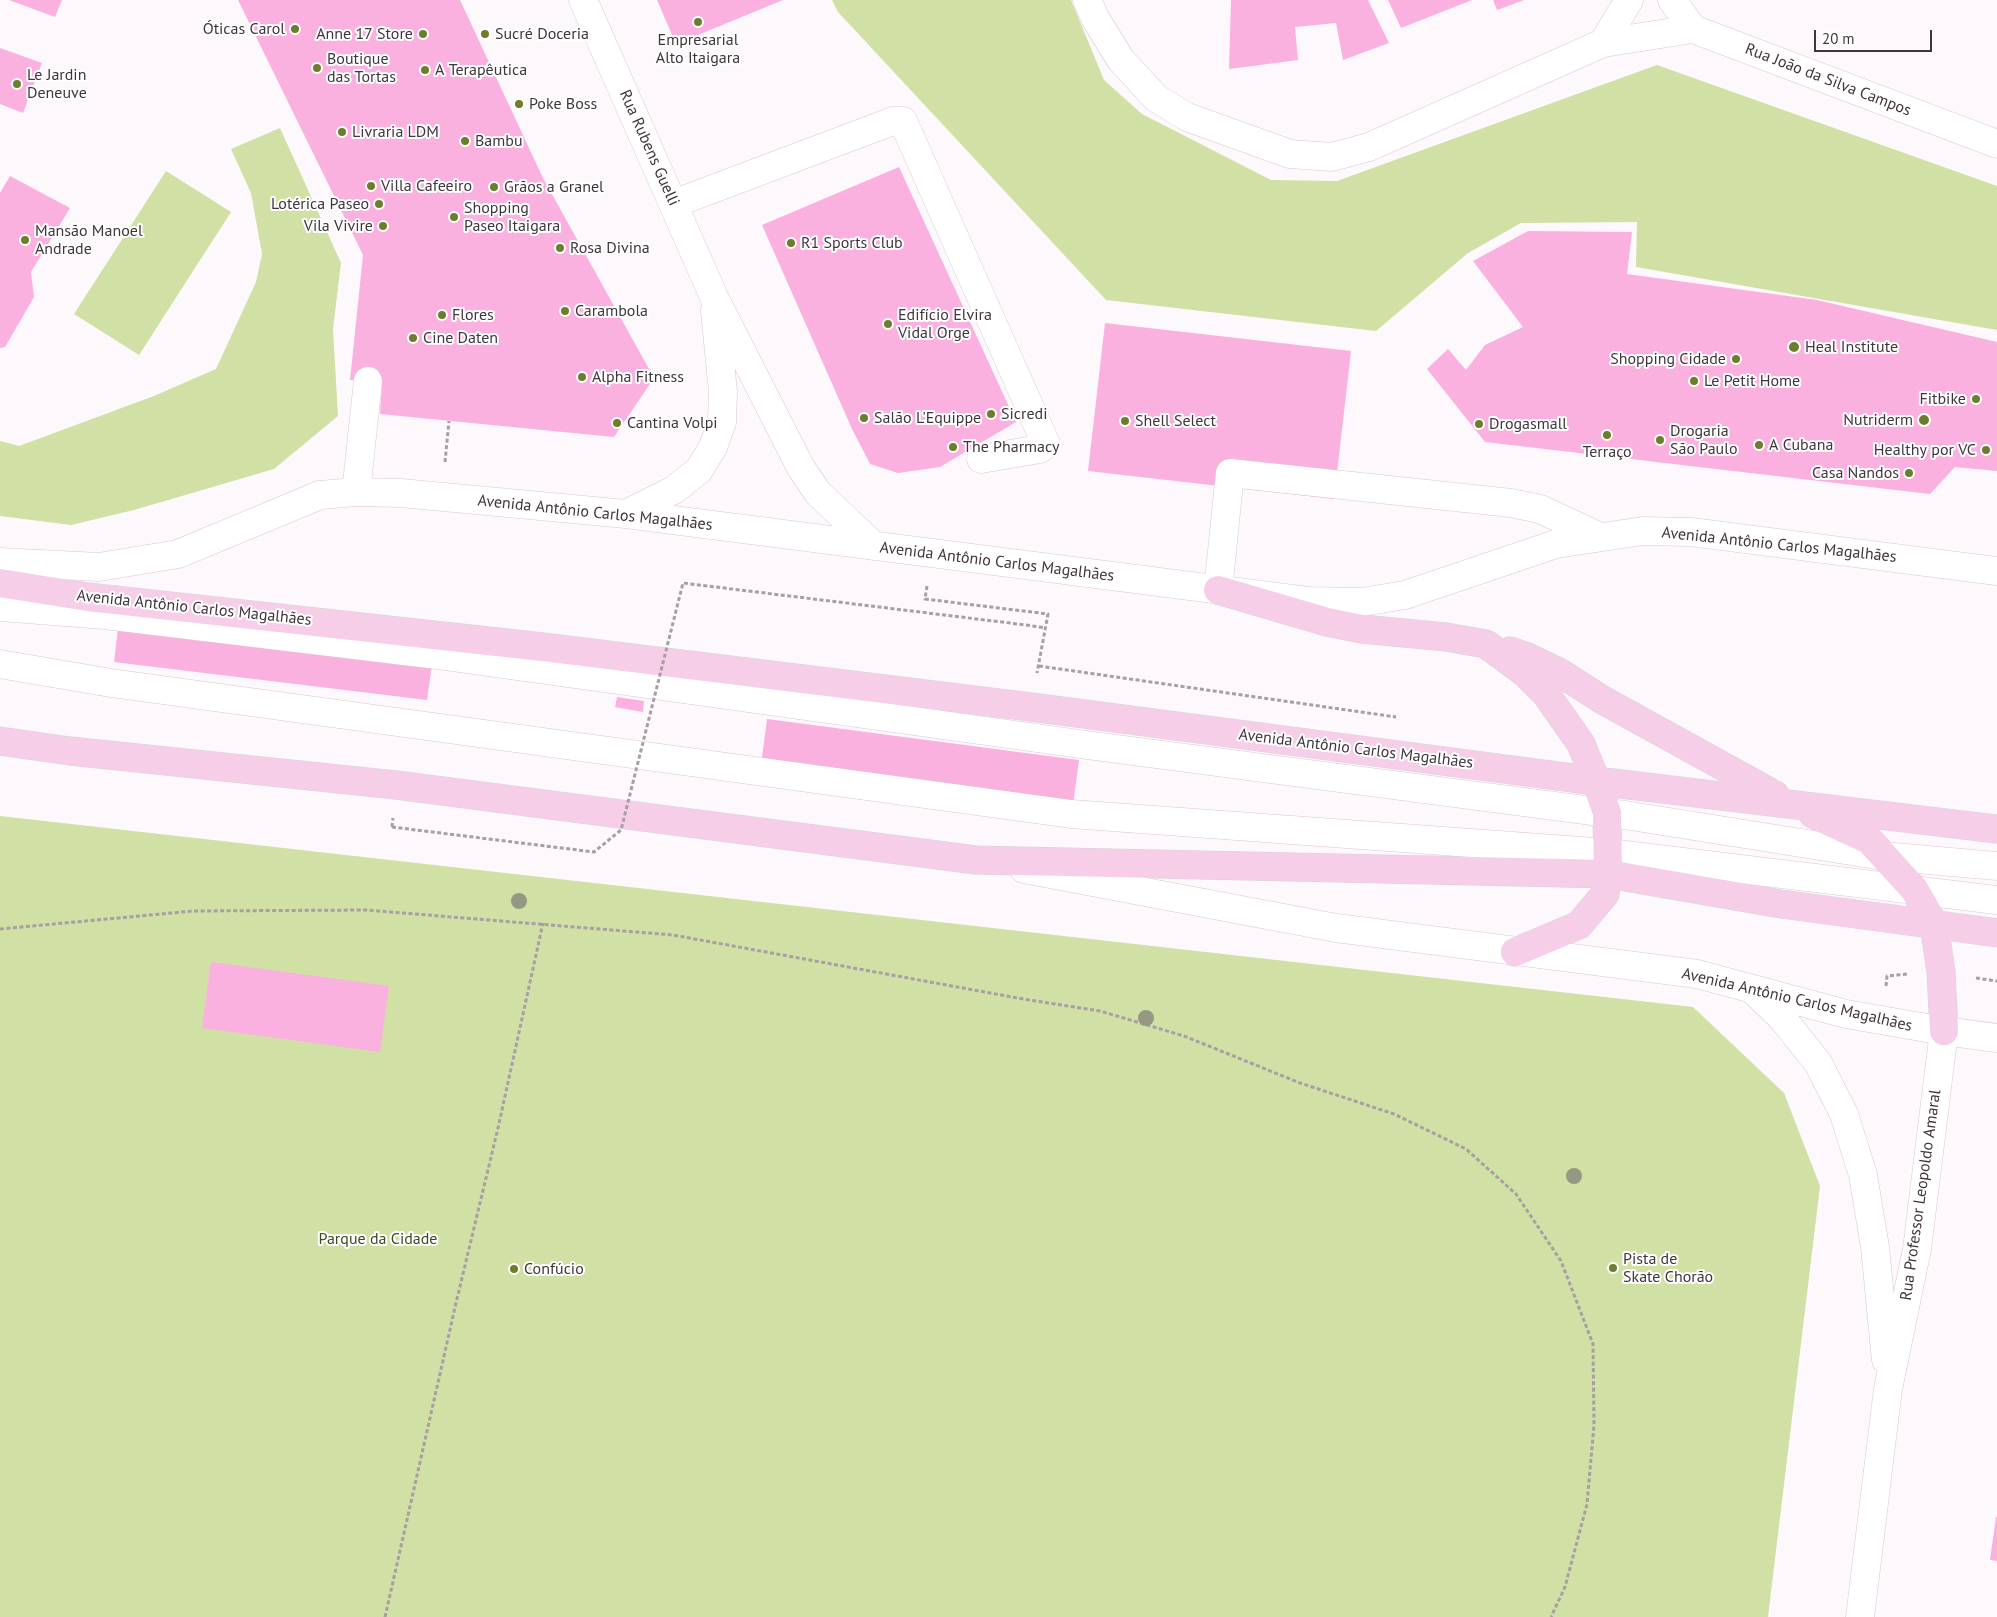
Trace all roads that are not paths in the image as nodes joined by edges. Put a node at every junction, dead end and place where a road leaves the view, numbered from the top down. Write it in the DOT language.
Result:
graph roads {
  1 [pos="583,0"];
  2 [pos="1087,0"];
  3 [pos="1628,0"];
  4 [pos="1672,0"];
  5 [pos="1693,29"];
  6 [pos="1603,43"];
  7 [pos="1997,144"];
  8 [pos="673,204"];
  9 [pos="714,297"];
  10 [pos="368,381"];
  11 [pos="981,459"];
  12 [pos="356,492"];
  13 [pos="626,514"];
  14 [pos="1598,536"];
  15 [pos="874,546"];
  16 [pos="0,562"];
  17 [pos="1997,571"];
  18 [pos="0,583"];
  19 [pos="1218,590"];
  20 [pos="0,606"];
  21 [pos="1486,644"];
  22 [pos="0,664"];
  23 [pos="0,741"];
  24 [pos="1596,781"];
  25 [pos="1791,804"];
  26 [pos="1607,813"];
  27 [pos="1997,829"];
  28 [pos="1883,856"];
  29 [pos="976,860"];
  30 [pos="1608,864"];
  31 [pos="1997,866"];
  32 [pos="1914,889"];
  33 [pos="1997,900"];
  34 [pos="1934,924"];
  35 [pos="1997,933"];
  36 [pos="1515,952"];
  37 [pos="1749,986"];
  38 [pos="1944,1031"];
  39 [pos="1997,1038"];
  40 [pos="1888,1389"];
  41 [pos="1860,1617"];
  1 -- 8 [label="street, Rua Rubens Guelli"];
  2 -- 6 [label="street"];
  3 -- 6 [label="street"];
  4 -- 5 [label="street"];
  5 -- 6 [label="street"];
  5 -- 7 [label="street, Rua João da Silva Campos"];
  8 -- 9 [label="street, Rua Rubens Guelli"];
  8 -- 11 [label="street"];
  9 -- 13 [label="street, Rua Rubens Guelli"];
  9 -- 15 [label="street, Rua Rubens Guelli"];
  10 -- 12 [label="street"];
  12 -- 13 [label="street, Avenida Antônio Carlos Magalhães"];
  12 -- 16 [label="street, Avenida Antônio Carlos Magalhães"];
  13 -- 15 [label="street, Avenida Antônio Carlos Magalhães"];
  14 -- 17 [label="street, Avenida Antônio Carlos Magalhães"];
  14 -- 19 [label="street, Avenida Antônio Carlos Magalhães"];
  14 -- 19 [label="street"];
  15 -- 19 [label="street, Avenida Antônio Carlos Magalhães"];
  18 -- 24 [label="main road, Avenida Antônio Carlos Magalhães"];
  19 -- 21 [label="main road"];
  20 -- 26 [label="street"];
  21 -- 24 [label="main road"];
  21 -- 25 [label="main road"];
  22 -- 30 [label="street"];
  23 -- 29 [label="main road, Avenida Antônio Carlos Magalhães"];
  24 -- 25 [label="main road, Avenida Antônio Carlos Magalhães"];
  24 -- 26 [label="main road"];
  25 -- 27 [label="main road, Avenida Antônio Carlos Magalhães"];
  25 -- 28 [label="main road"];
  26 -- 28 [label="street"];
  26 -- 30 [label="main road"];
  28 -- 31 [label="street"];
  28 -- 32 [label="main road"];
  29 -- 30 [label="main road, Avenida Antônio Carlos Magalhães"];
  29 -- 36 [label="street, Avenida Antônio Carlos Magalhães"];
  30 -- 32 [label="street"];
  30 -- 34 [label="main road, Avenida Antônio Carlos Magalhães"];
  30 -- 36 [label="main road"];
  32 -- 33 [label="street"];
  32 -- 34 [label="main road"];
  34 -- 35 [label="main road, Avenida Antônio Carlos Magalhães"];
  34 -- 38 [label="main road"];
  36 -- 37 [label="street, Avenida Antônio Carlos Magalhães"];
  37 -- 38 [label="street, Avenida Antônio Carlos Magalhães"];
  37 -- 40 [label="street, Rua Professor Leopoldo Amaral"];
  38 -- 39 [label="street, Avenida Antônio Carlos Magalhães"];
  38 -- 40 [label="street, Rua Professor Leopoldo Amaral"];
  40 -- 41 [label="street, Rua Professor Leopoldo Amaral"];
}
